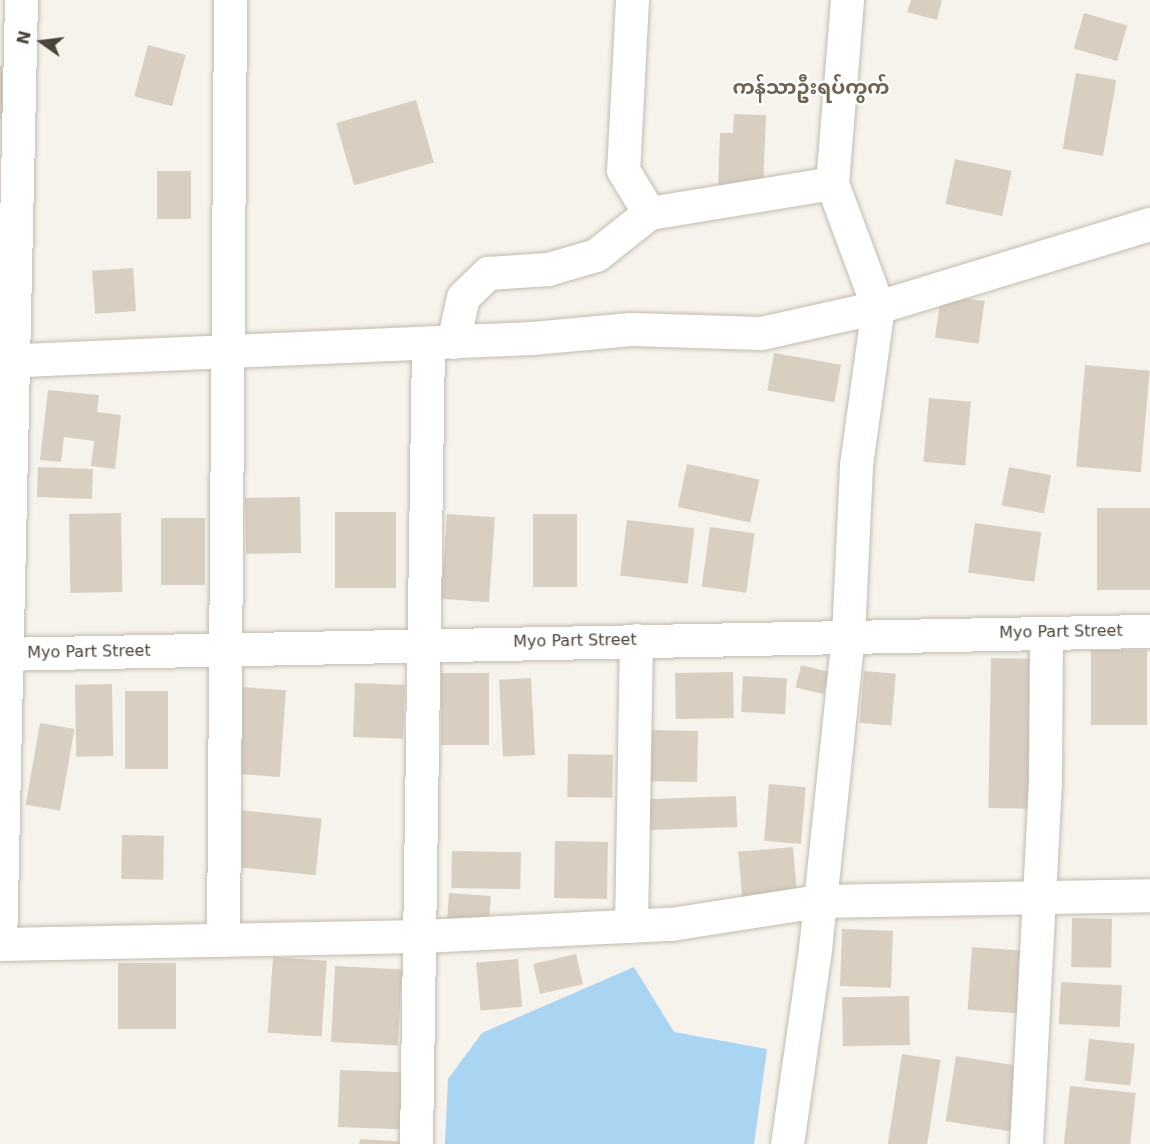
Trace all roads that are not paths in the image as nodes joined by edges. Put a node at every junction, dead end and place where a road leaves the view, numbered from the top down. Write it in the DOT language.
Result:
graph roads {
  1 [pos="21,0"];
  2 [pos="230,0"];
  3 [pos="632,0"];
  4 [pos="847,0"];
  5 [pos="832,183"];
  6 [pos="649,213"];
  7 [pos="1150,224"];
  8 [pos="878,307"];
  9 [pos="441,342"];
  10 [pos="227,348"];
  11 [pos="7,361"];
  12 [pos="1150,631"];
  13 [pos="1046,633"];
  14 [pos="848,636"];
  15 [pos="636,640"];
  16 [pos="424,644"];
  17 [pos="225,649"];
  18 [pos="5,654"];
  19 [pos="1150,895"];
  20 [pos="1040,896"];
  21 [pos="818,901"];
  22 [pos="631,926"];
  23 [pos="422,936"];
  24 [pos="223,940"];
  25 [pos="416,1144"];
  26 [pos="786,1144"];
  27 [pos="1026,1144"];
  1 -- 11 [label="street"];
  2 -- 10 [label="street"];
  3 -- 6 [label="street"];
  4 -- 5 [label="street"];
  5 -- 6 [label="street"];
  5 -- 8 [label="street"];
  6 -- 9 [label="street"];
  7 -- 8 [label="street"];
  8 -- 9 [label="street"];
  8 -- 14 [label="street"];
  9 -- 10 [label="street"];
  9 -- 16 [label="street"];
  10 -- 11 [label="street"];
  10 -- 17 [label="street"];
  11 -- 18 [label="street"];
  12 -- 13 [label="street, Myo Part Street"];
  13 -- 14 [label="street, Myo Part Street"];
  13 -- 20 [label="street"];
  14 -- 15 [label="street, Myo Part Street"];
  14 -- 21 [label="street"];
  15 -- 16 [label="street, Myo Part Street"];
  15 -- 22 [label="street"];
  16 -- 17 [label="street, Myo Part Street"];
  16 -- 23 [label="street"];
  17 -- 18 [label="street, Myo Part Street"];
  17 -- 24 [label="street"];
  18 -- 24 [label="street"];
  19 -- 20 [label="street"];
  20 -- 21 [label="street"];
  20 -- 27 [label="street"];
  21 -- 22 [label="street"];
  21 -- 26 [label="street"];
  22 -- 23 [label="street"];
  23 -- 24 [label="street"];
  23 -- 25 [label="street"];
}
